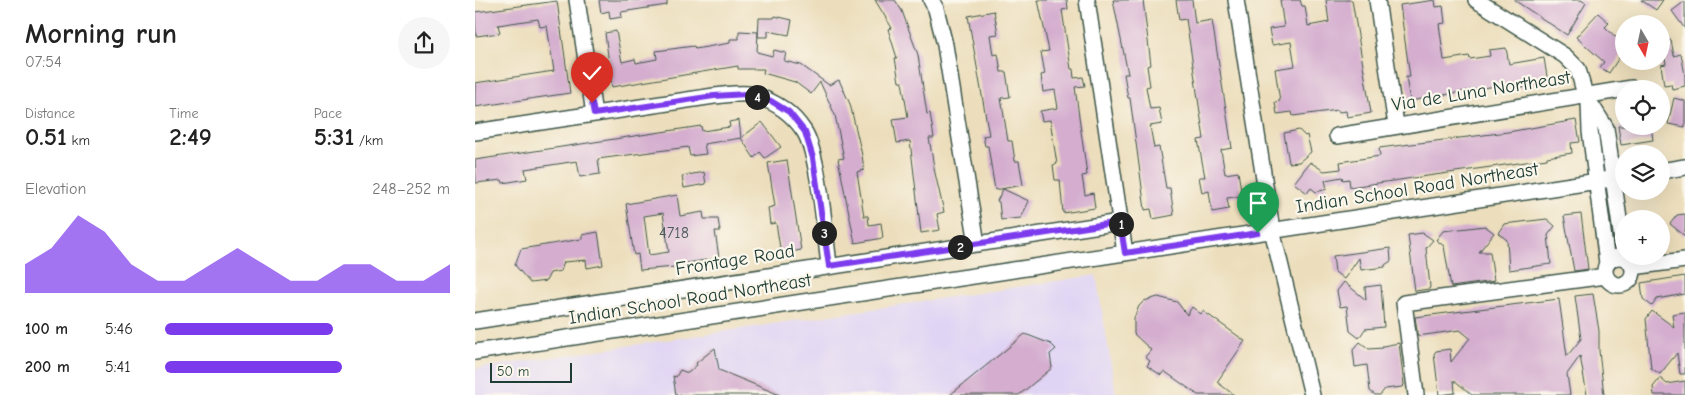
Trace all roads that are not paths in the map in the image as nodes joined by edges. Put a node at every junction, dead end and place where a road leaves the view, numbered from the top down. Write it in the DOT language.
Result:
graph roads {
  1 [pos="577,0"];
  2 [pos="931,0"];
  3 [pos="1087,0"];
  4 [pos="1237,0"];
  5 [pos="1377,0"];
  6 [pos="1476,0"];
  7 [pos="1615,92"];
  8 [pos="1587,98"];
  9 [pos="594,114"];
  10 [pos="1396,125"];
  11 [pos="475,132"];
  12 [pos="1337,136"];
  13 [pos="1615,166"];
  14 [pos="1685,167"];
  15 [pos="1670,170"];
  16 [pos="1615,178"];
  17 [pos="1597,181"];
  18 [pos="1120,222"];
  19 [pos="1272,230"];
  20 [pos="977,244"];
  21 [pos="1125,253"];
  22 [pos="1615,260"];
  23 [pos="1670,260"];
  24 [pos="1685,260"];
  25 [pos="1629,265"];
  26 [pos="829,266"];
  27 [pos="1606,270"];
  28 [pos="475,321"];
  29 [pos="475,352"];
  30 [pos="1312,395"];
  31 [pos="1416,395"];
  1 -- 9 [label="street"];
  2 -- 20 [label="street"];
  3 -- 18 [label="street"];
  4 -- 19 [label="street"];
  5 -- 10 [label="street"];
  6 -- 8 [label="street"];
  7 -- 8 [label="street, Via de Luna Northeast"];
  8 -- 10 [label="street, Via de Luna Northeast"];
  8 -- 13 [label="street"];
  8 -- 17 [label="street"];
  9 -- 11 [label="street"];
  9 -- 26 [label="street"];
  10 -- 12 [label="street, Via de Luna Northeast"];
  14 -- 15 [label="street"];
  16 -- 17 [label="street, Indian School Road Northeast"];
  17 -- 19 [label="street, Indian School Road Northeast"];
  17 -- 27 [label="street"];
  18 -- 20 [label="street, Frontage Road"];
  18 -- 21 [label="street"];
  19 -- 21 [label="street, Indian School Road Northeast"];
  19 -- 30 [label="street"];
  20 -- 26 [label="street, Frontage Road"];
  21 -- 29 [label="street, Indian School Road Northeast"];
  22 -- 27 [label="street"];
  23 -- 24 [label="street"];
  25 -- 27 [label="street"];
  26 -- 28 [label="street, Frontage Road"];
  27 -- 31 [label="street"];
}
